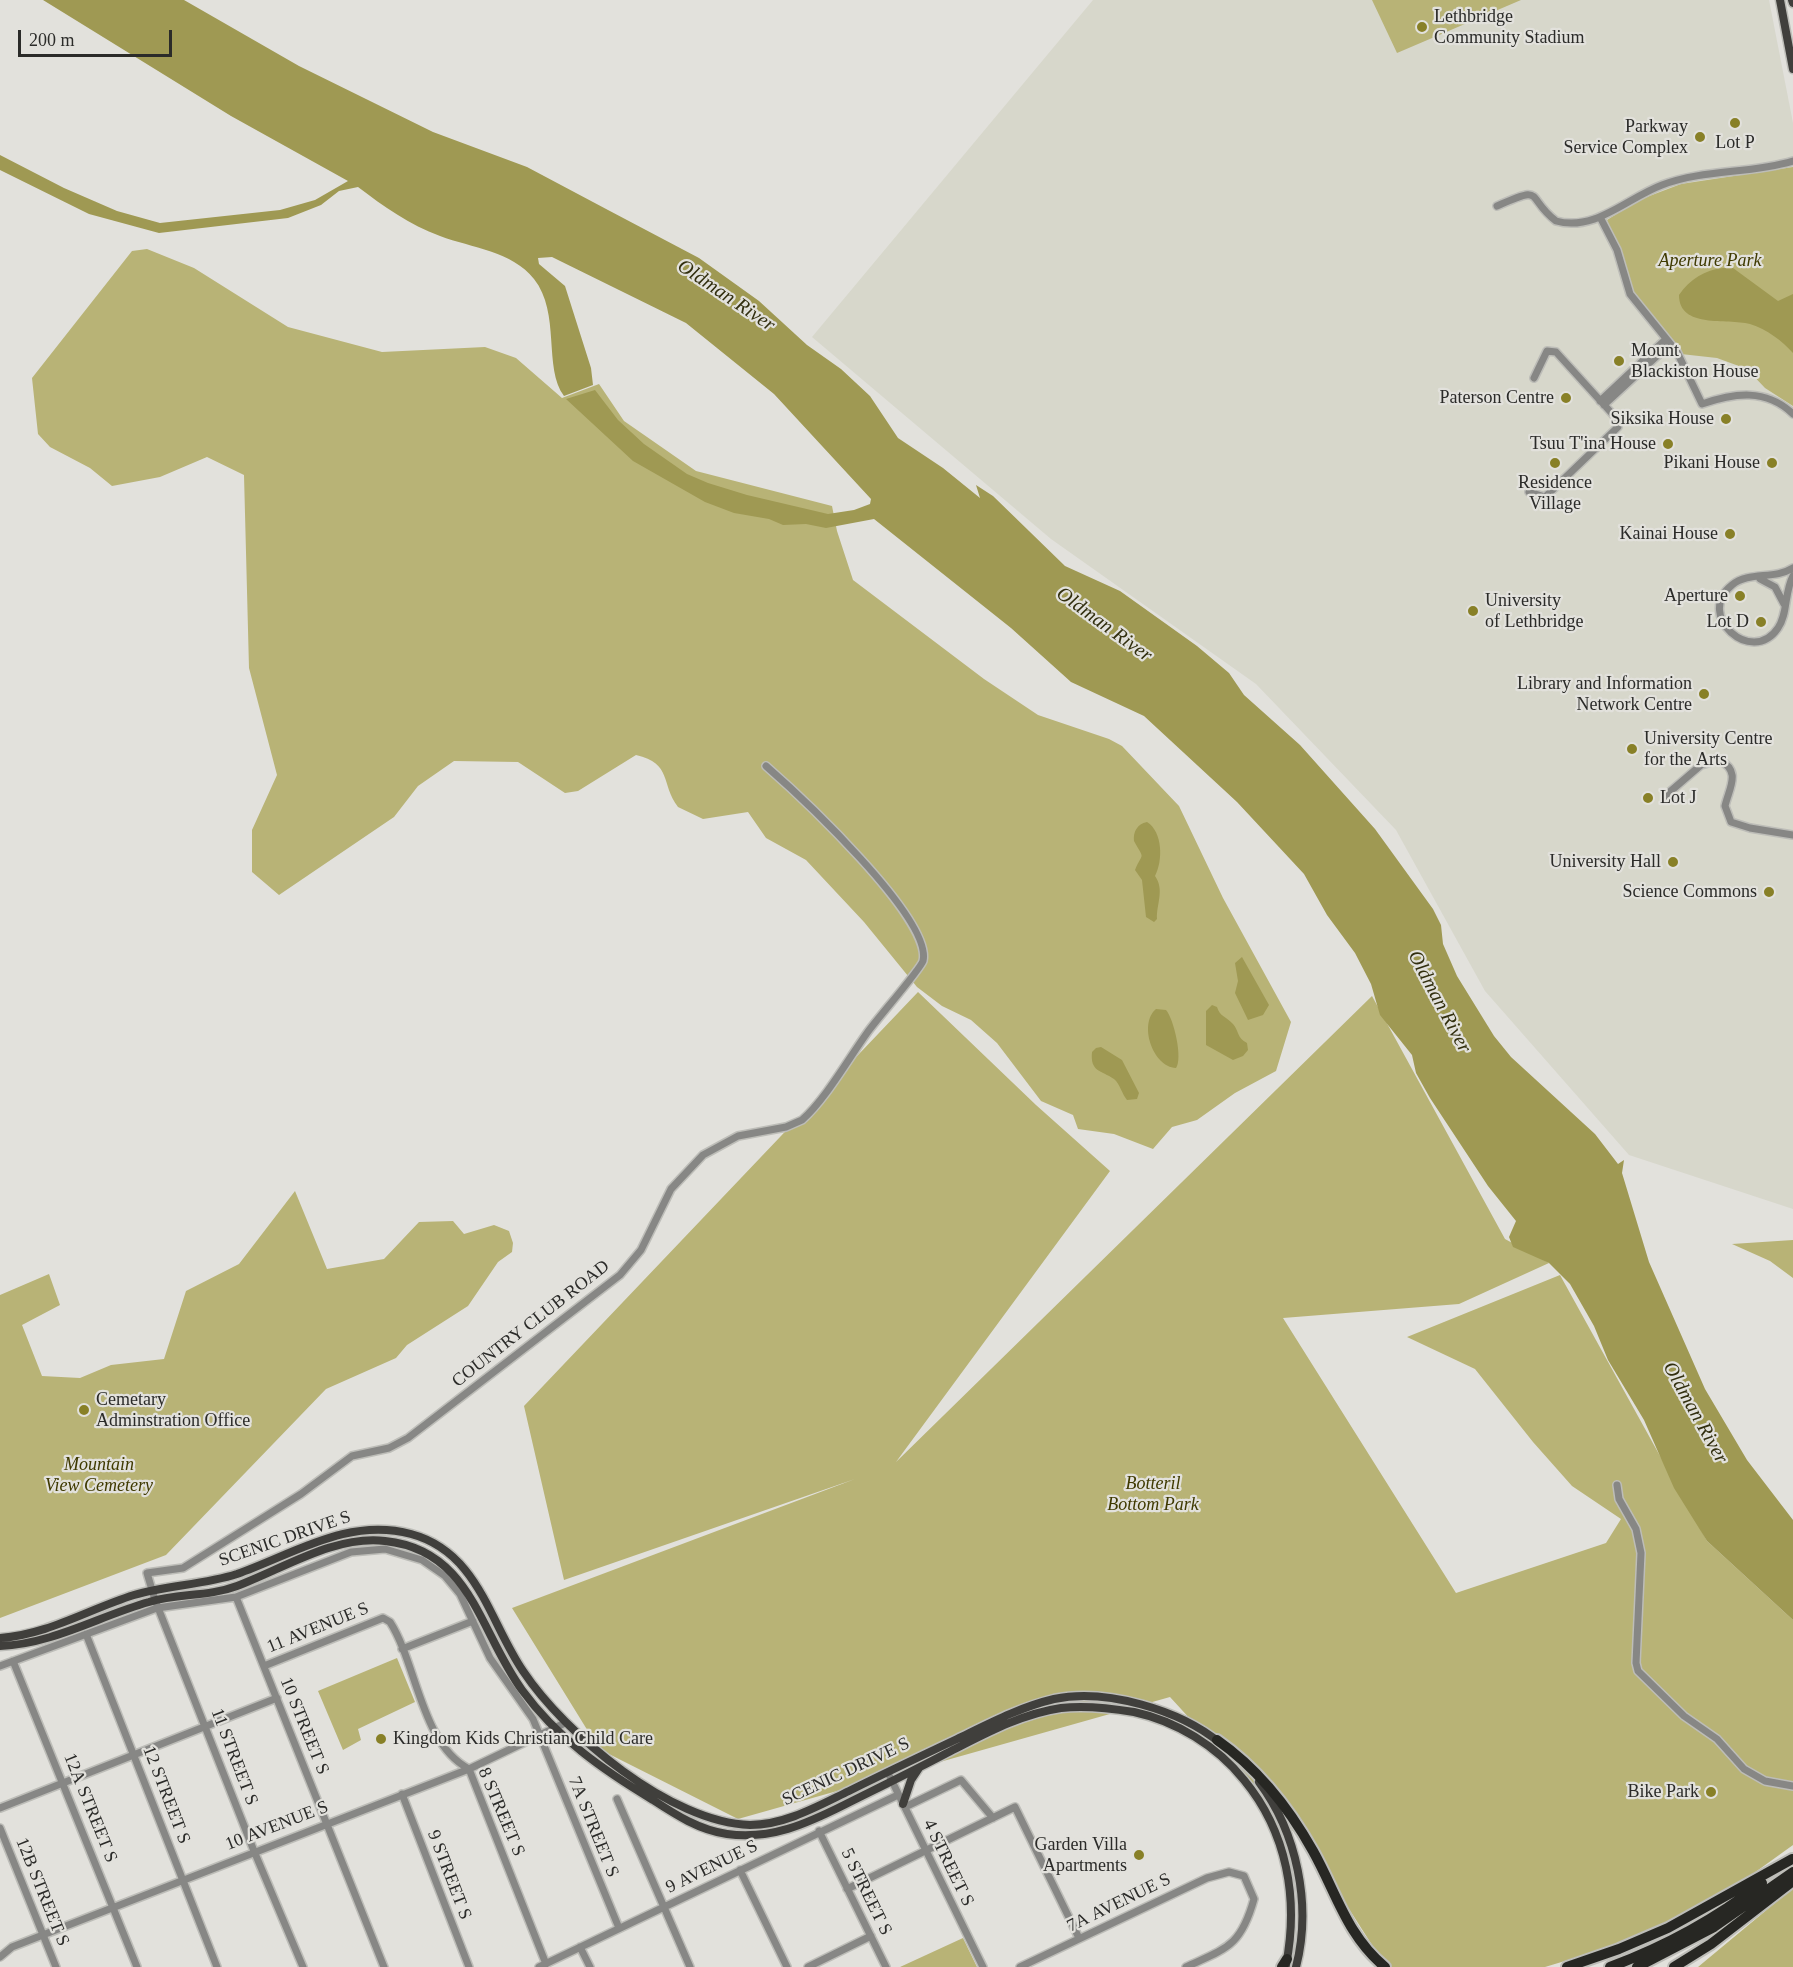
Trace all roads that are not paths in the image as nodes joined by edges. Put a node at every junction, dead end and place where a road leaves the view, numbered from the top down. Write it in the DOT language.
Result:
graph roads {
  1 [pos="1780,0"];
  2 [pos="1793,69"];
  3 [pos="1793,161"];
  4 [pos="1497,206"];
  5 [pos="1600,217"];
  6 [pos="1668,341"];
  7 [pos="1534,378"];
  8 [pos="1602,403"];
  9 [pos="1793,414"];
  10 [pos="1529,492"];
  11 [pos="1793,568"];
  12 [pos="1793,576"];
  13 [pos="1752,578"];
  14 [pos="1784,606"];
  15 [pos="766,766"];
  16 [pos="1665,796"];
  17 [pos="1793,835"];
  18 [pos="1617,1485"];
  19 [pos="152,1590"];
  20 [pos="236,1597"];
  21 [pos="156,1604"];
  22 [pos="383,1618"];
  23 [pos="473,1621"];
  24 [pos="86,1634"];
  25 [pos="0,1638"];
  26 [pos="0,1646"];
  27 [pos="402,1649"];
  28 [pos="13,1661"];
  29 [pos="0,1666"];
  30 [pos="264,1666"];
  31 [pos="277,1698"];
  32 [pos="565,1723"];
  33 [pos="206,1725"];
  34 [pos="554,1729"];
  35 [pos="540,1736"];
  36 [pos="1217,1740"];
  37 [pos="134,1754"];
  38 [pos="919,1767"];
  39 [pos="469,1768"];
  40 [pos="888,1772"];
  41 [pos="891,1782"];
  42 [pos="63,1783"];
  43 [pos="1793,1786"];
  44 [pos="402,1794"];
  45 [pos="898,1795"];
  46 [pos="617,1799"];
  47 [pos="904,1806"];
  48 [pos="0,1808"];
  49 [pos="993,1818"];
  50 [pos="327,1823"];
  51 [pos="0,1828"];
  52 [pos="819,1831"];
  53 [pos="254,1851"];
  54 [pos="925,1851"];
  55 [pos="1793,1859"];
  56 [pos="740,1870"];
  57 [pos="1793,1872"];
  58 [pos="183,1880"];
  59 [pos="1793,1881"];
  60 [pos="848,1889"];
  61 [pos="113,1906"];
  62 [pos="662,1907"];
  63 [pos="619,1928"];
  64 [pos="43,1935"];
  65 [pos="871,1936"];
  66 [pos="1079,1938"];
  67 [pos="580,1947"];
  68 [pos="0,1957"];
  69 [pos="1285,1964"];
  70 [pos="543,1965"];
  71 [pos="56,1967"];
  72 [pos="137,1967"];
  73 [pos="217,1967"];
  74 [pos="303,1967"];
  75 [pos="384,1967"];
  76 [pos="469,1967"];
  77 [pos="590,1967"];
  78 [pos="690,1967"];
  79 [pos="788,1967"];
  80 [pos="808,1967"];
  81 [pos="886,1967"];
  82 [pos="983,1967"];
  83 [pos="1020,1967"];
  84 [pos="1186,1967"];
  85 [pos="1296,1967"];
  86 [pos="1385,1967"];
  87 [pos="1567,1967"];
  88 [pos="1610,1967"];
  89 [pos="1637,1967"];
  90 [pos="1674,1967"];
  1 -- 2 [label="main road"];
  3 -- 5 [label="street"];
  4 -- 5 [label="street"];
  5 -- 6 [label="street"];
  6 -- 8 [label="street"];
  6 -- 9 [label="street"];
  7 -- 8 [label="street"];
  8 -- 10 [label="street"];
  11 -- 13 [label="street"];
  12 -- 14 [label="street"];
  13 -- 14 [label="street"];
  13 -- 14 [label="street"];
  15 -- 19 [label="street, COUNTRY CLUB ROAD"];
  16 -- 17 [label="street"];
  18 -- 43 [label="street"];
  19 -- 21 [label="street, 11 STREET S"];
  19 -- 25 [label="main road, SCENIC DRIVE S"];
  19 -- 32 [label="main road, SCENIC DRIVE S"];
  20 -- 21 [label="street, SCENIC DRIVE S"];
  20 -- 23 [label="street, SCENIC DRIVE S"];
  20 -- 30 [label="street, 10 STREET S"];
  21 -- 24 [label="street, SCENIC DRIVE S"];
  21 -- 26 [label="main road, SCENIC DRIVE S"];
  21 -- 33 [label="street, 11 STREET S"];
  21 -- 34 [label="main road, SCENIC DRIVE S"];
  22 -- 27 [label="street, 8 STREET S"];
  22 -- 30 [label="street, 11 AVENUE S"];
  23 -- 27 [label="street"];
  23 -- 35 [label="street, SCENIC DRIVE S"];
  24 -- 28 [label="street, SCENIC DRIVE S"];
  24 -- 37 [label="street, 12 STREET S"];
  27 -- 39 [label="street, 8 STREET S"];
  28 -- 29 [label="street, SCENIC DRIVE S"];
  28 -- 42 [label="street, 12A STREET S"];
  30 -- 31 [label="street, 10 STREET S"];
  31 -- 33 [label="street"];
  31 -- 50 [label="street, 10 STREET S"];
  32 -- 34 [label="street, 10 AVENUE S"];
  32 -- 40 [label="main road, SCENIC DRIVE S"];
  33 -- 37 [label="street"];
  33 -- 53 [label="street, 11 STREET S"];
  34 -- 35 [label="street, 10 AVENUE S"];
  34 -- 41 [label="main road, SCENIC DRIVE S"];
  35 -- 39 [label="street, 10 AVENUE S"];
  35 -- 63 [label="street, 7A STREET S"];
  36 -- 40 [label="main road, SCENIC DRIVE S"];
  36 -- 85 [label="main road, SCENIC DRIVE S"];
  36 -- 86 [label="highway"];
  37 -- 42 [label="street"];
  37 -- 58 [label="street, 12 STREET S"];
  38 -- 41 [label="main road, SCENIC DRIVE S"];
  38 -- 47 [label="main road"];
  38 -- 69 [label="main road, SCENIC DRIVE S"];
  39 -- 44 [label="street, 10 AVENUE S"];
  39 -- 70 [label="street, 8 STREET S"];
  40 -- 41 [label="street, 4 STREET S"];
  41 -- 45 [label="street, 4 STREET S"];
  42 -- 48 [label="street"];
  42 -- 61 [label="street, 12A STREET S"];
  44 -- 50 [label="street, 10 AVENUE S"];
  44 -- 76 [label="street, 9 STREET S"];
  45 -- 47 [label="street, 4 STREET S"];
  45 -- 52 [label="street, 9 AVENUE S"];
  46 -- 62 [label="street"];
  47 -- 49 [label="street"];
  47 -- 54 [label="street, 4 STREET S"];
  49 -- 54 [label="street"];
  49 -- 66 [label="street"];
  50 -- 53 [label="street, 10 AVENUE S"];
  50 -- 75 [label="street, 10 STREET S"];
  51 -- 64 [label="street, 12B STREET S"];
  52 -- 56 [label="street, 9 AVENUE S"];
  52 -- 60 [label="street, 5 STREET S"];
  53 -- 58 [label="street, 10 AVENUE S"];
  53 -- 74 [label="street, 11 STREET S"];
  54 -- 60 [label="street"];
  54 -- 82 [label="street, 4 STREET S"];
  55 -- 87 [label="highway"];
  55 -- 88 [label="highway"];
  56 -- 62 [label="street, 9 AVENUE S"];
  56 -- 79 [label="street"];
  57 -- 89 [label="highway"];
  58 -- 61 [label="street, 10 AVENUE S"];
  58 -- 73 [label="street, 12 STREET S"];
  59 -- 90 [label="highway"];
  60 -- 65 [label="street, 5 STREET S"];
  61 -- 64 [label="street, 10 AVENUE S"];
  61 -- 72 [label="street, 12A STREET S"];
  62 -- 63 [label="street, 9 AVENUE S"];
  62 -- 78 [label="street"];
  63 -- 67 [label="street, 9 AVENUE S"];
  64 -- 68 [label="street, 10 AVENUE S"];
  64 -- 71 [label="street, 12B STREET S"];
  65 -- 80 [label="street"];
  65 -- 81 [label="street, 5 STREET S"];
  66 -- 83 [label="street, 7A AVENUE S"];
  66 -- 84 [label="street, 7A AVENUE S"];
  67 -- 70 [label="street, 9 AVENUE S"];
  67 -- 77 [label="street"];
}
